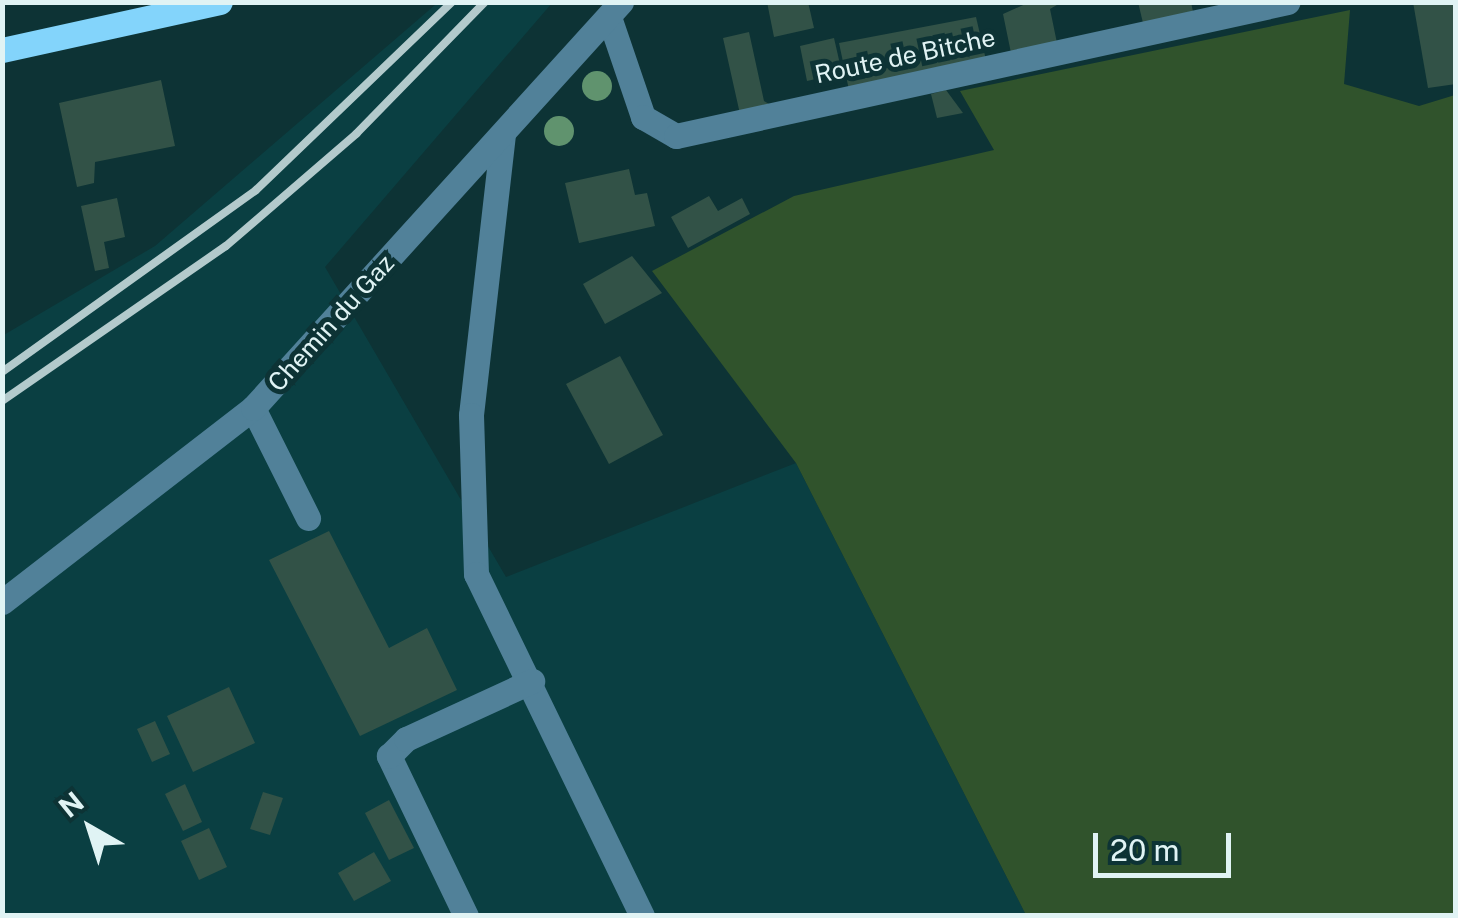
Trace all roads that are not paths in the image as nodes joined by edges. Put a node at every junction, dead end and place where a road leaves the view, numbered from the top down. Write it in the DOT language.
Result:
graph roads {
  1 [pos="220,2"];
  2 [pos="1288,2"];
  3 [pos="615,10"];
  4 [pos="2,50"];
  5 [pos="503,134"];
  6 [pos="253,408"];
  7 [pos="308,518"];
  8 [pos="2,602"];
  9 [pos="527,671"];
  10 [pos="466,916"];
  11 [pos="642,916"];
  1 -- 4 [label="main road"];
  2 -- 3 [label="street, Route de Bitche"];
  3 -- 5 [label="street, Chemin du Gaz"];
  5 -- 6 [label="street, Chemin du Gaz"];
  5 -- 9 [label="street"];
  6 -- 7 [label="street"];
  6 -- 8 [label="street, Chemin du Gaz"];
  9 -- 10 [label="street"];
  9 -- 11 [label="street"];
}
